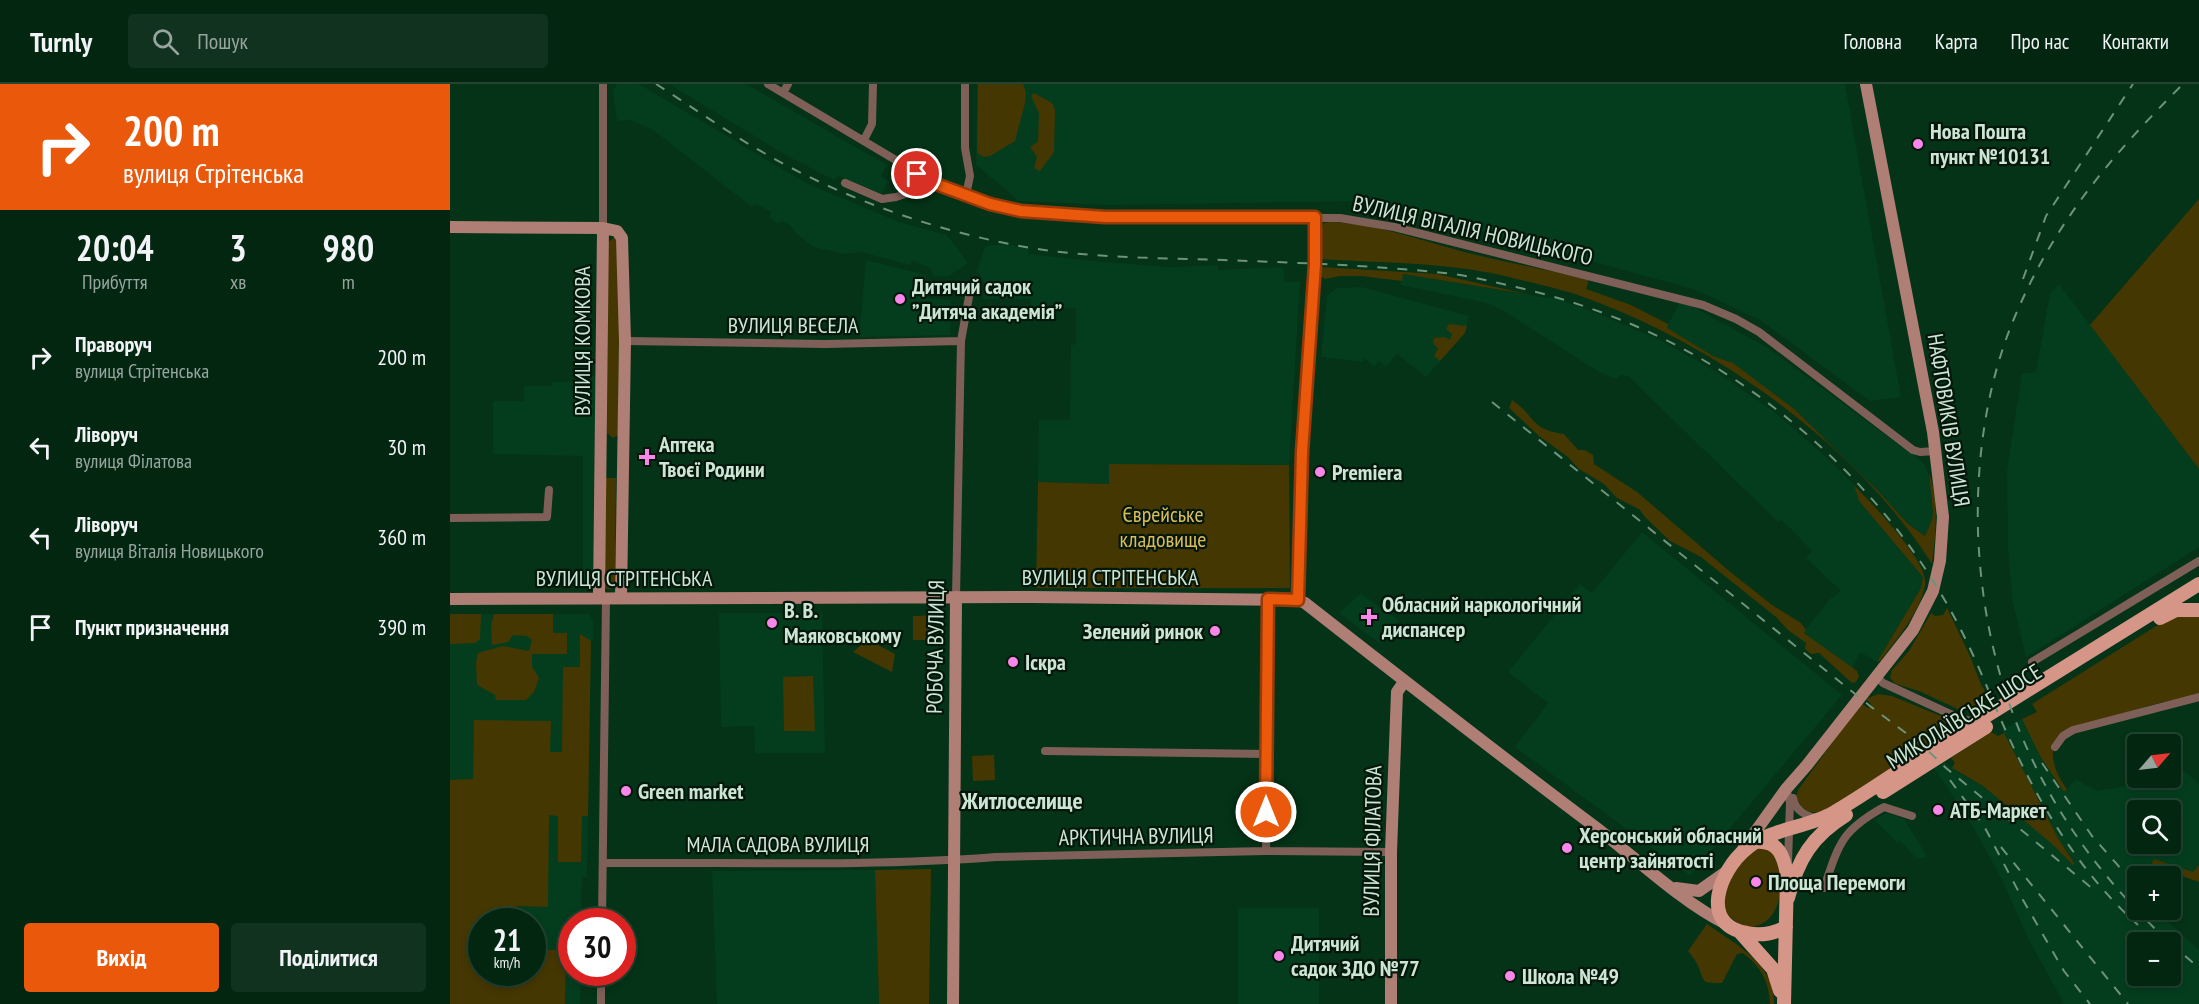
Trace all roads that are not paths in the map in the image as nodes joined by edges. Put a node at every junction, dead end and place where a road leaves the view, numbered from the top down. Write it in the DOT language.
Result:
graph roads {
  1 [pos="603,84"];
  2 [pos="768,84"];
  3 [pos="788,84"];
  4 [pos="873,84"];
  5 [pos="965,84"];
  6 [pos="1866,84"];
  7 [pos="783,93"];
  8 [pos="864,140"];
  9 [pos="845,183"];
  10 [pos="936,184"];
  11 [pos="966,195"];
  12 [pos="1315,217"];
  13 [pos="450,227"];
  14 [pos="603,228"];
  15 [pos="970,291"];
  16 [pos="625,340"];
  17 [pos="961,342"];
  18 [pos="1936,451"];
  19 [pos="549,490"];
  20 [pos="450,518"];
  21 [pos="2199,561"];
  22 [pos="2199,584"];
  23 [pos="956,597"];
  24 [pos="602,598"];
  25 [pos="621,598"];
  26 [pos="450,599"];
  27 [pos="1268,599"];
  28 [pos="1298,600"];
  29 [pos="2199,610"];
  30 [pos="2031,662"];
  31 [pos="1877,677"];
  32 [pos="1404,682"];
  33 [pos="2199,697"];
  34 [pos="1977,722"];
  35 [pos="2055,747"];
  36 [pos="1045,751"];
  37 [pos="1267,754"];
  38 [pos="1790,795"];
  39 [pos="1911,816"];
  40 [pos="1821,819"];
  41 [pos="1788,830"];
  42 [pos="1755,842"];
  43 [pos="1266,851"];
  44 [pos="1391,852"];
  45 [pos="1739,855"];
  46 [pos="954,860"];
  47 [pos="603,863"];
  48 [pos="1726,872"];
  49 [pos="1790,877"];
  50 [pos="1672,887"];
  51 [pos="602,908"];
  52 [pos="1726,924"];
  53 [pos="1786,927"];
  54 [pos="1740,932"];
  55 [pos="602,986"];
  56 [pos="601,1004"];
  57 [pos="953,1004"];
  58 [pos="1390,1004"];
  59 [pos="1784,1004"];
  1 -- 14 [label="street, ВУЛИЦЯ КОМКОВА"];
  2 -- 7 [label="street, ВУЛИЦЯ ВІТАЛІЯ НОВИЦЬКОГО"];
  3 -- 7 [label="street"];
  4 -- 8 [label="street"];
  5 -- 11 [label="street"];
  6 -- 18 [label="street, НАФТОВИКІВ ВУЛИЦЯ"];
  7 -- 8 [label="street, ВУЛИЦЯ ВІТАЛІЯ НОВИЦЬКОГО"];
  8 -- 10 [label="street, ВУЛИЦЯ ВІТАЛІЯ НОВИЦЬКОГО"];
  9 -- 10 [label="street"];
  10 -- 11 [label="street, ВУЛИЦЯ ВІТАЛІЯ НОВИЦЬКОГО"];
  11 -- 12 [label="street, ВУЛИЦЯ ВІТАЛІЯ НОВИЦЬКОГО"];
  12 -- 18 [label="street, ВУЛИЦЯ ВІТАЛІЯ НОВИЦЬКОГО"];
  12 -- 28 [label="street"];
  13 -- 14 [label="street"];
  14 -- 16 [label="street, ВУЛИЦЯ КОМКОВА"];
  14 -- 24 [label="street, ВУЛИЦЯ КОМКОВА"];
  15 -- 17 [label="street, РОБОЧА ВУЛИЦЯ"];
  16 -- 17 [label="street, ВУЛИЦЯ ВЕСЕЛА"];
  16 -- 25 [label="street, ВУЛИЦЯ КОМКОВА"];
  17 -- 23 [label="street, РОБОЧА ВУЛИЦЯ"];
  18 -- 31 [label="street, НАФТОВИКІВ ВУЛИЦЯ"];
  19 -- 20 [label="street"];
  21 -- 30 [label="street"];
  22 -- 34 [label="main road, МИКОЛАЇВСЬКЕ ШОСЕ"];
  23 -- 25 [label="street, ВУЛИЦЯ СТРІТЕНСЬКА"];
  23 -- 27 [label="street, ВУЛИЦЯ СТРІТЕНСЬКА"];
  23 -- 46 [label="street, РОБОЧА ВУЛИЦЯ"];
  24 -- 25 [label="street, ВУЛИЦЯ СТРІТЕНСЬКА"];
  24 -- 26 [label="street, ВУЛИЦЯ СТРІТЕНСЬКА"];
  24 -- 47 [label="street, ВУЛИЦЯ КОМКОВА"];
  27 -- 28 [label="street, ВУЛИЦЯ СТРІТЕНСЬКА"];
  27 -- 37 [label="street"];
  28 -- 32 [label="street"];
  29 -- 49 [label="main road, МИКОЛАЇВСЬКЕ ШОСЕ"];
  31 -- 34 [label="street"];
  31 -- 38 [label="street, НАФТОВИКІВ ВУЛИЦЯ"];
  32 -- 44 [label="street, ВУЛИЦЯ ФІЛАТОВА"];
  32 -- 50 [label="street"];
  33 -- 35 [label="street"];
  34 -- 40 [label="main road, МИКОЛАЇВСЬКЕ ШОСЕ"];
  36 -- 37 [label="street"];
  37 -- 43 [label="street"];
  38 -- 40 [label="street"];
  38 -- 41 [label="street"];
  38 -- 45 [label="street, НАФТОВИКІВ ВУЛИЦЯ"];
  39 -- 49 [label="street"];
  40 -- 41 [label="main road, МИКОЛАЇВСЬКЕ ШОСЕ"];
  41 -- 42 [label="main road, МИКОЛАЇВСЬКЕ ШОСЕ"];
  41 -- 49 [label="street"];
  42 -- 45 [label="main road"];
  42 -- 49 [label="main road"];
  43 -- 44 [label="street, АРКТИЧНА ВУЛИЦЯ"];
  43 -- 46 [label="street, АРКТИЧНА ВУЛИЦЯ"];
  44 -- 58 [label="street, ВУЛИЦЯ ФІЛАТОВА"];
  45 -- 48 [label="main road"];
  46 -- 47 [label="street, МАЛА САДОВА ВУЛИЦЯ"];
  46 -- 57 [label="street, РОБОЧА ВУЛИЦЯ"];
  47 -- 51 [label="street, ВУЛИЦЯ КОМКОВА"];
  48 -- 50 [label="street"];
  48 -- 52 [label="main road"];
  49 -- 53 [label="main road, МИКОЛАЇВСЬКЕ ШОСЕ"];
  50 -- 52 [label="street"];
  52 -- 54 [label="main road"];
  53 -- 54 [label="main road"];
  53 -- 59 [label="main road"];
  54 -- 59 [label="main road"];
  55 -- 56 [label="street"];
}
